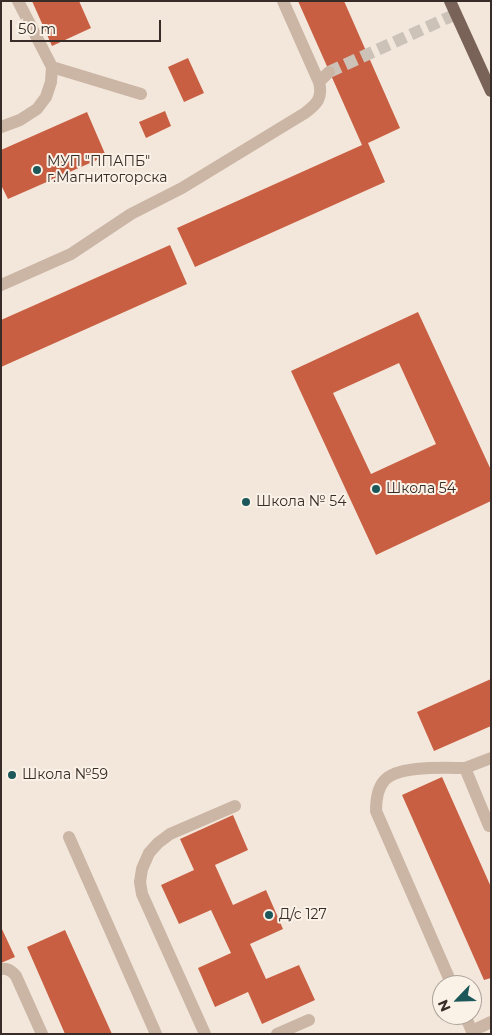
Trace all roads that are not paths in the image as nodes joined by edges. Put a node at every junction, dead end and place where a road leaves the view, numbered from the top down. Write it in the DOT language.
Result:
graph roads {
  1 [pos="18,1"];
  2 [pos="283,1"];
  3 [pos="450,1"];
  4 [pos="52,67"];
  5 [pos="329,72"];
  6 [pos="319,82"];
  7 [pos="491,91"];
  8 [pos="141,94"];
  9 [pos="1,127"];
  10 [pos="1,285"];
  11 [pos="491,758"];
  12 [pos="465,768"];
  13 [pos="236,806"];
  14 [pos="489,826"];
  15 [pos="69,838"];
  16 [pos="1,970"];
  17 [pos="448,975"];
  18 [pos="309,1020"];
  19 [pos="491,1022"];
  20 [pos="473,1032"];
  21 [pos="42,1034"];
  22 [pos="156,1034"];
  23 [pos="205,1034"];
  24 [pos="277,1034"];
  1 -- 4 [label="lane"];
  2 -- 6 [label="lane"];
  3 -- 7 [label="main road"];
  4 -- 8 [label="lane"];
  4 -- 9 [label="lane"];
  5 -- 6 [label="lane"];
  6 -- 10 [label="lane"];
  11 -- 12 [label="lane"];
  12 -- 14 [label="lane"];
  12 -- 17 [label="lane"];
  13 -- 23 [label="lane"];
  15 -- 22 [label="lane"];
  16 -- 21 [label="lane"];
  18 -- 24 [label="lane"];
  19 -- 20 [label="lane"];
}
